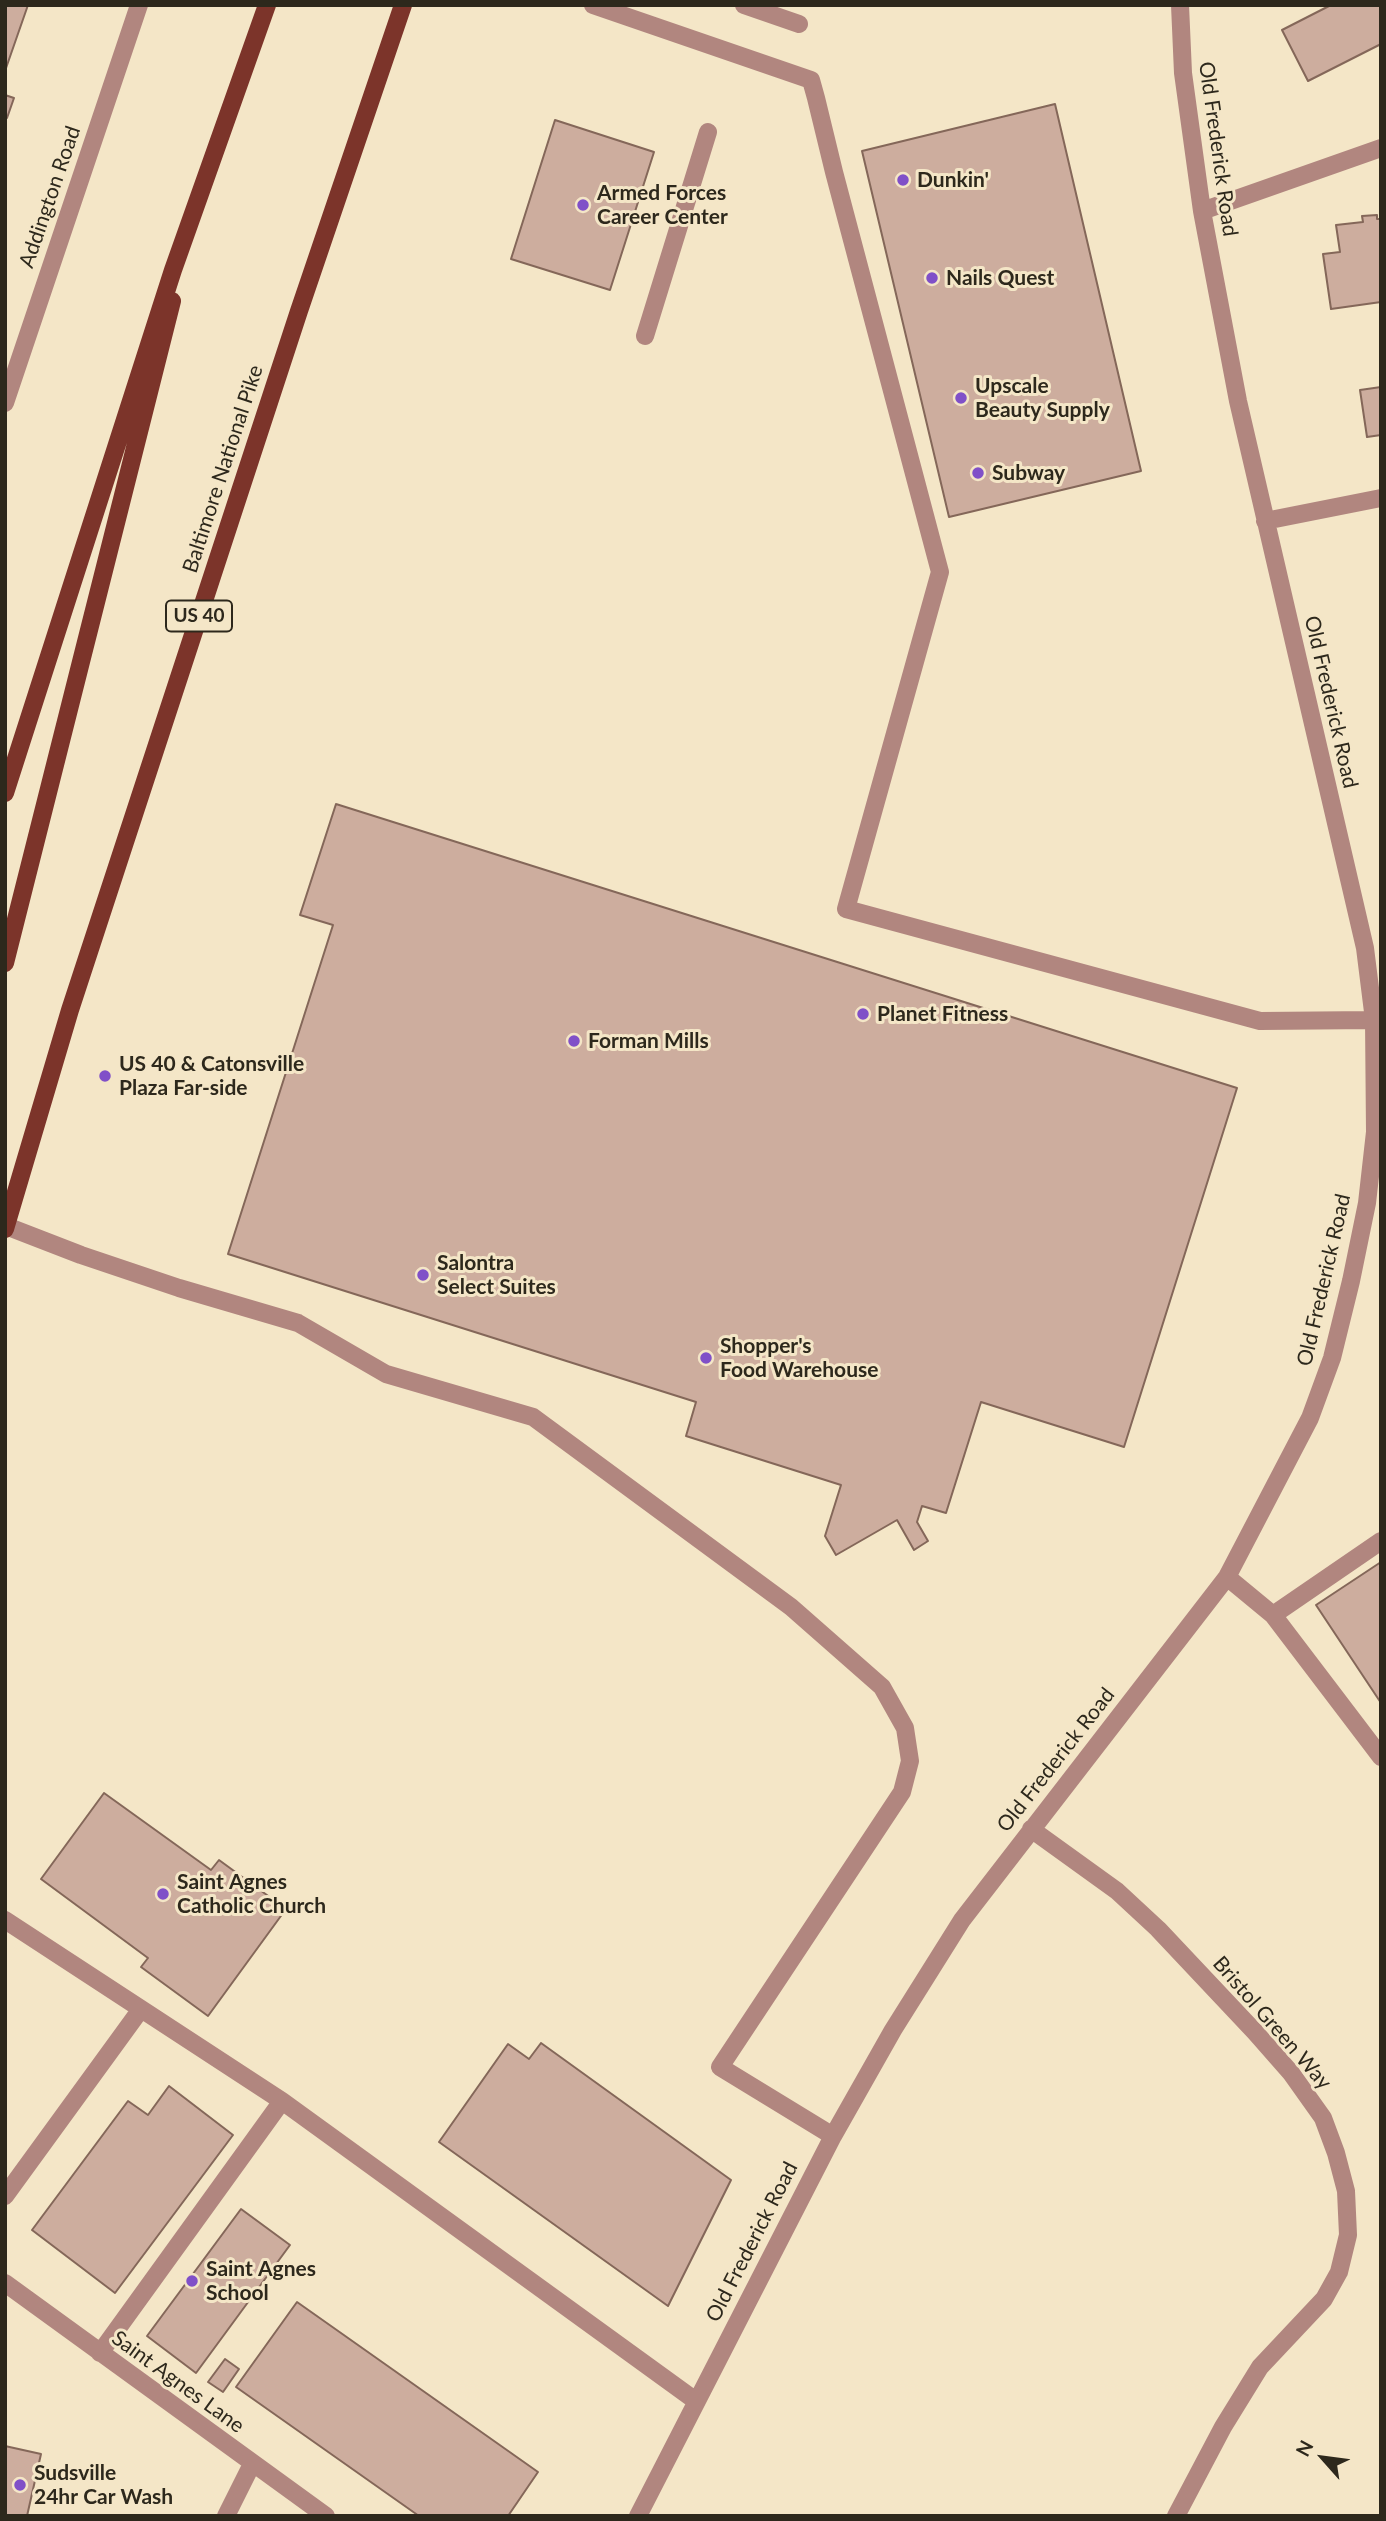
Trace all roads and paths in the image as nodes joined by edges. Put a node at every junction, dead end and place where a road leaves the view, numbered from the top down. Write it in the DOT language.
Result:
graph roads {
  1 [pos="139,5"];
  2 [pos="267,5"];
  3 [pos="403,5"];
  4 [pos="593,5"];
  5 [pos="744,5"];
  6 [pos="1180,5"];
  7 [pos="799,24"];
  8 [pos="708,132"];
  9 [pos="1381,148"];
  10 [pos="1202,211"];
  11 [pos="173,270"];
  12 [pos="645,336"];
  13 [pos="5,403"];
  14 [pos="1381,498"];
  15 [pos="1265,521"];
  16 [pos="5,793"];
  17 [pos="1373,946"];
  18 [pos="5,963"];
  19 [pos="1374,1020"];
  20 [pos="6,1227"];
  21 [pos="1381,1541"];
  22 [pos="1227,1577"];
  23 [pos="1273,1615"];
  24 [pos="1381,1756"];
  25 [pos="1031,1829"];
  26 [pos="5,1920"];
  27 [pos="141,2009"];
  28 [pos="282,2101"];
  29 [pos="833,2136"];
  30 [pos="5,2196"];
  31 [pos="5,2283"];
  32 [pos="100,2353"];
  33 [pos="695,2401"];
  34 [pos="252,2464"];
  35 [pos="226,2516"];
  36 [pos="326,2516"];
  37 [pos="638,2516"];
  38 [pos="1176,2516"];
  1 -- 13 [label="street, Addington Road"];
  2 -- 11 [label="main road"];
  3 -- 20 [label="main road, Baltimore National Pike / US 40"];
  4 -- 19 [label="street"];
  5 -- 7 [label="street"];
  6 -- 10 [label="street, Old Frederick Road"];
  8 -- 12 [label="street"];
  9 -- 10 [label="street"];
  10 -- 15 [label="street, Old Frederick Road"];
  11 -- 16 [label="main road"];
  11 -- 18 [label="main road"];
  14 -- 15 [label="street"];
  15 -- 17 [label="street, Old Frederick Road"];
  17 -- 19 [label="street, Old Frederick Road"];
  19 -- 22 [label="street, Old Frederick Road"];
  20 -- 29 [label="street"];
  21 -- 23 [label="street"];
  22 -- 23 [label="street"];
  22 -- 25 [label="street, Old Frederick Road"];
  23 -- 24 [label="street"];
  25 -- 29 [label="street, Old Frederick Road"];
  25 -- 38 [label="street, Bristol Green Way"];
  26 -- 27 [label="street"];
  27 -- 28 [label="street"];
  27 -- 30 [label="street"];
  28 -- 32 [label="street"];
  28 -- 33 [label="street"];
  29 -- 33 [label="street, Old Frederick Road"];
  31 -- 32 [label="street, Saint Agnes Lane"];
  32 -- 34 [label="street, Saint Agnes Lane"];
  33 -- 37 [label="street, Old Frederick Road"];
  34 -- 35 [label="street"];
  34 -- 36 [label="street, Saint Agnes Lane"];
}
